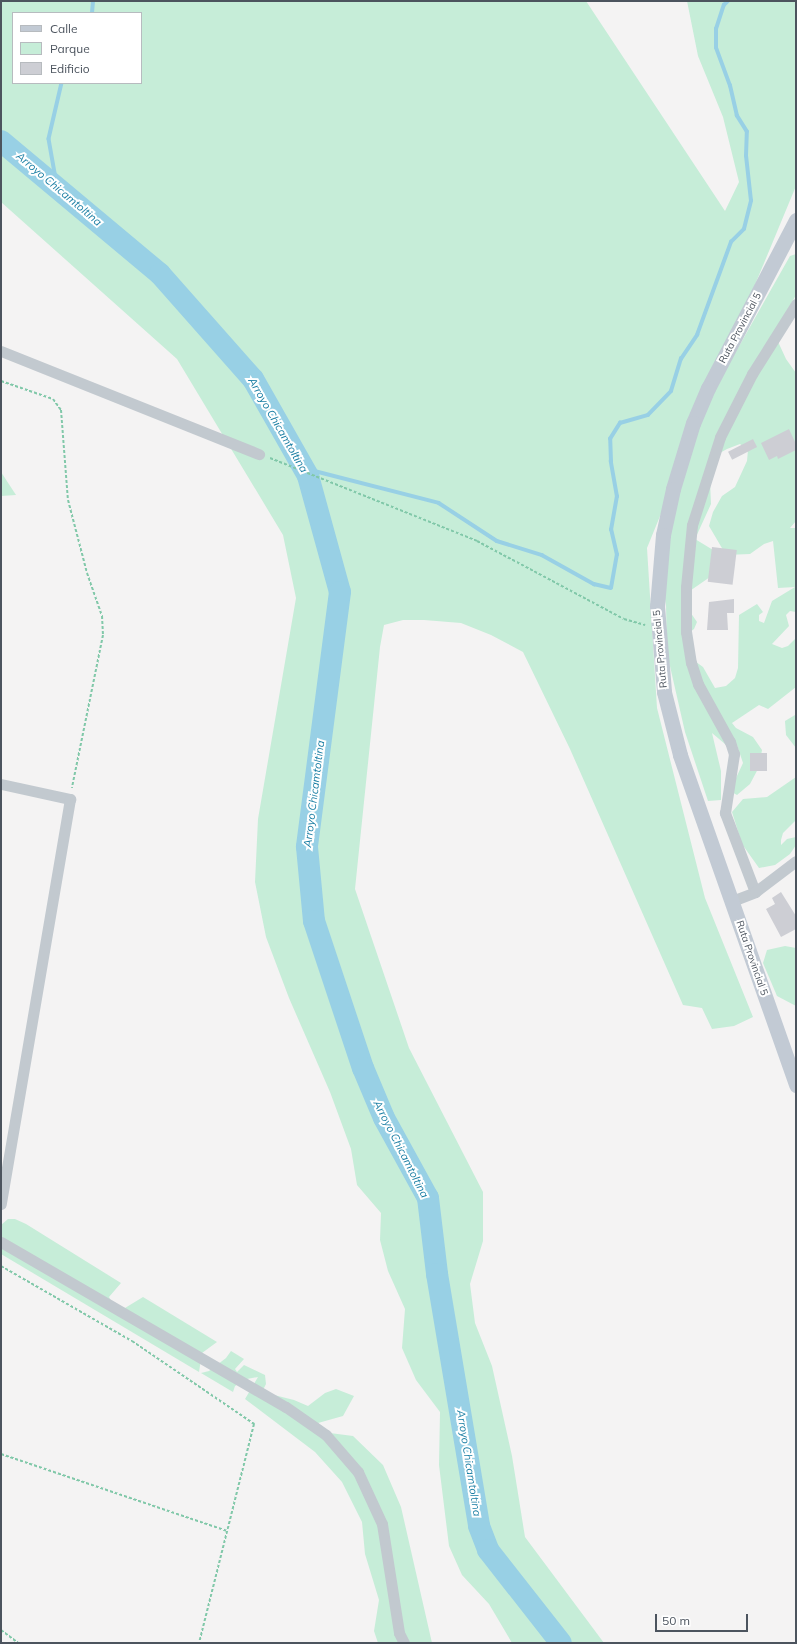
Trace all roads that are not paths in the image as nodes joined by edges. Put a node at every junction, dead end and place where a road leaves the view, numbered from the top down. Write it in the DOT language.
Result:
graph roads {
  1 [pos="796,220"];
  2 [pos="796,304"];
  3 [pos="1,351"];
  4 [pos="259,454"];
  5 [pos="1,784"];
  6 [pos="796,861"];
  7 [pos="755,892"];
  8 [pos="732,901"];
  9 [pos="796,1085"];
  10 [pos="1,1204"];
  11 [pos="1,1242"];
  12 [pos="404,1643"];
  1 -- 8 [label="main road, Ruta Provincial 5"];
  2 -- 7 [label="street"];
  3 -- 4 [label="street"];
  5 -- 10 [label="street"];
  6 -- 7 [label="street"];
  7 -- 8 [label="street"];
  8 -- 9 [label="main road, Ruta Provincial 5"];
  11 -- 12 [label="street"];
}
